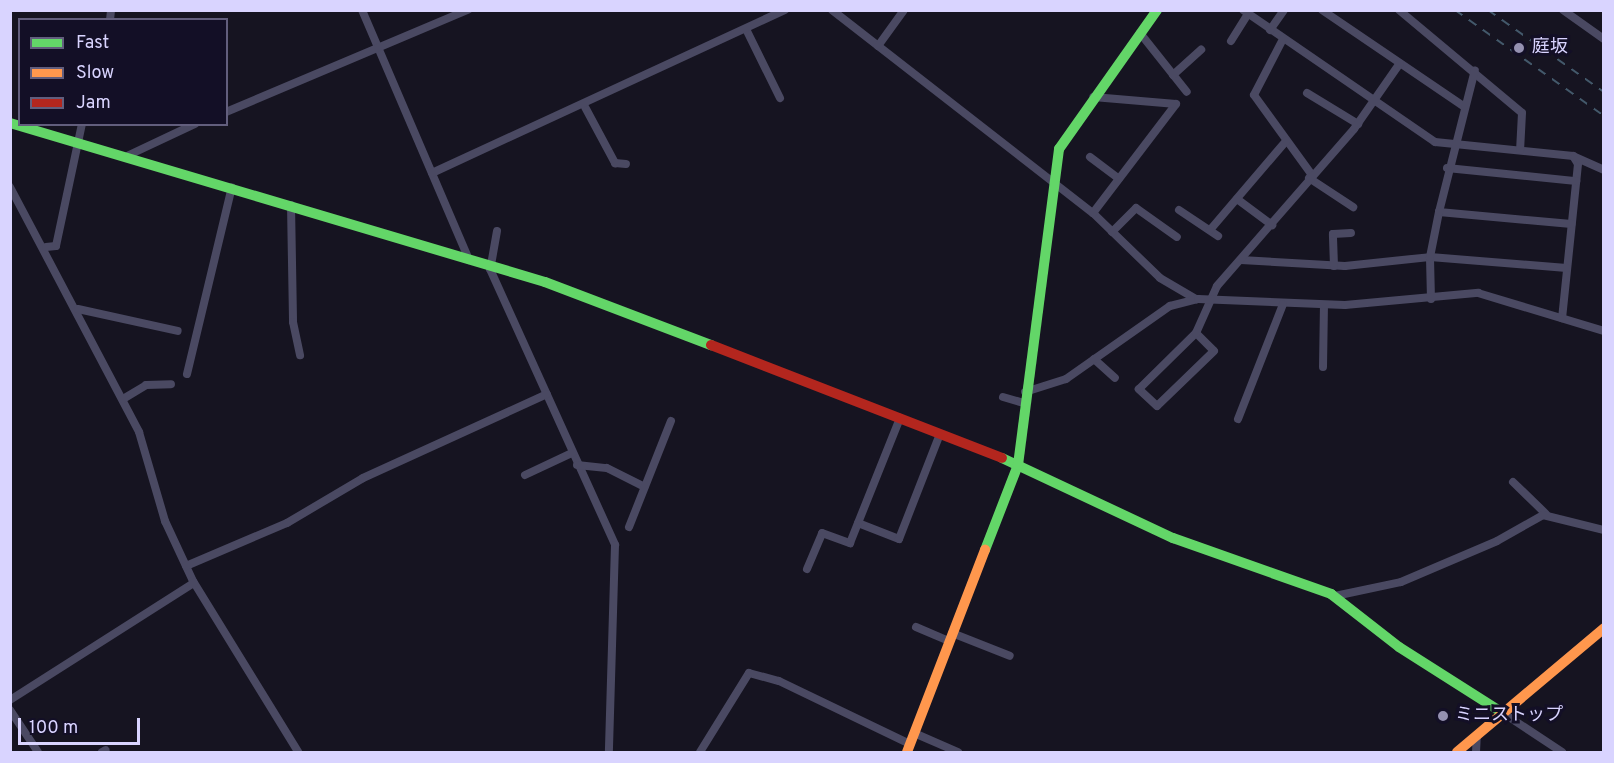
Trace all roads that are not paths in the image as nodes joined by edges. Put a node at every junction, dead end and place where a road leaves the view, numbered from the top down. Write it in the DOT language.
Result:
graph roads {
  1 [pos="362,10"];
  2 [pos="468,10"];
  3 [pos="784,10"];
  4 [pos="832,10"];
  5 [pos="904,10"];
  6 [pos="1157,10"];
  7 [pos="1284,10"];
  8 [pos="1322,10"];
  9 [pos="1399,10"];
  10 [pos="1563,10"];
  11 [pos="1246,12"];
  12 [pos="746,29"];
  13 [pos="1270,30"];
  14 [pos="1140,33"];
  15 [pos="1283,39"];
  16 [pos="1604,39"];
  17 [pos="1231,41"];
  18 [pos="878,46"];
  19 [pos="378,47"];
  20 [pos="1202,50"];
  21 [pos="1400,63"];
  22 [pos="1475,70"];
  23 [pos="1173,75"];
  24 [pos="1187,92"];
  25 [pos="1307,93"];
  26 [pos="1092,97"];
  27 [pos="780,98"];
  28 [pos="1375,102"];
  29 [pos="1463,106"];
  30 [pos="585,107"];
  31 [pos="228,111"];
  32 [pos="1358,124"];
  33 [pos="22,126"];
  34 [pos="82,126"];
  35 [pos="191,126"];
  36 [pos="78,141"];
  37 [pos="1286,141"];
  38 [pos="1452,144"];
  39 [pos="1520,150"];
  40 [pos="129,155"];
  41 [pos="1573,156"];
  42 [pos="1090,157"];
  43 [pos="626,164"];
  44 [pos="1447,168"];
  45 [pos="1604,170"];
  46 [pos="432,172"];
  47 [pos="1310,176"];
  48 [pos="1119,179"];
  49 [pos="1576,181"];
  50 [pos="1054,182"];
  51 [pos="10,187"];
  52 [pos="232,187"];
  53 [pos="1237,199"];
  54 [pos="291,205"];
  55 [pos="1353,207"];
  56 [pos="1179,210"];
  57 [pos="1439,212"];
  58 [pos="1093,213"];
  59 [pos="1571,224"];
  60 [pos="1272,225"];
  61 [pos="1210,230"];
  62 [pos="496,231"];
  63 [pos="1112,232"];
  64 [pos="1351,233"];
  65 [pos="1218,236"];
  66 [pos="1177,237"];
  67 [pos="46,247"];
  68 [pos="1430,257"];
  69 [pos="470,260"];
  70 [pos="1241,260"];
  71 [pos="489,266"];
  72 [pos="1334,266"];
  73 [pos="1567,268"];
  74 [pos="1198,299"];
  75 [pos="1209,299"];
  76 [pos="1431,299"];
  77 [pos="1283,304"];
  78 [pos="1324,305"];
  79 [pos="78,309"];
  80 [pos="1562,318"];
  81 [pos="178,331"];
  82 [pos="1604,331"];
  83 [pos="1196,333"];
  84 [pos="300,355"];
  85 [pos="1094,358"];
  86 [pos="1323,367"];
  87 [pos="187,374"];
  88 [pos="1115,378"];
  89 [pos="171,384"];
  90 [pos="547,394"];
  91 [pos="1004,397"];
  92 [pos="1025,398"];
  93 [pos="123,399"];
  94 [pos="900,418"];
  95 [pos="1238,419"];
  96 [pos="671,422"];
  97 [pos="940,434"];
  98 [pos="572,453"];
  99 [pos="577,465"];
  100 [pos="1018,465"];
  101 [pos="525,475"];
  102 [pos="1513,483"];
  103 [pos="645,487"];
  104 [pos="1546,514"];
  105 [pos="858,523"];
  106 [pos="629,527"];
  107 [pos="1604,530"];
  108 [pos="186,566"];
  109 [pos="807,569"];
  110 [pos="194,583"];
  111 [pos="1335,596"];
  112 [pos="916,627"];
  113 [pos="1604,628"];
  114 [pos="950,637"];
  115 [pos="1010,656"];
  116 [pos="10,700"];
  117 [pos="10,710"];
  118 [pos="1503,713"];
  119 [pos="914,733"];
  120 [pos="1478,735"];
  121 [pos="908,748"];
  122 [pos="294,751"];
  123 [pos="38,753"];
  124 [pos="609,753"];
  125 [pos="700,753"];
  126 [pos="958,753"];
  127 [pos="1458,753"];
  128 [pos="1476,753"];
  129 [pos="1562,753"];
  1 -- 19 [label="street"];
  2 -- 19 [label="street"];
  3 -- 12 [label="street"];
  4 -- 18 [label="street"];
  5 -- 18 [label="street"];
  6 -- 14 [label="street"];
  7 -- 13 [label="street"];
  8 -- 21 [label="street"];
  9 -- 22 [label="street"];
  10 -- 16 [label="street"];
  11 -- 13 [label="street"];
  11 -- 17 [label="street"];
  12 -- 27 [label="street"];
  12 -- 30 [label="street"];
  13 -- 15 [label="street"];
  14 -- 23 [label="street"];
  14 -- 26 [label="street"];
  15 -- 28 [label="street"];
  15 -- 37 [label="street"];
  18 -- 50 [label="street"];
  19 -- 31 [label="street"];
  19 -- 46 [label="street"];
  20 -- 23 [label="street"];
  21 -- 28 [label="street"];
  21 -- 29 [label="street"];
  22 -- 29 [label="street"];
  22 -- 39 [label="street"];
  23 -- 24 [label="street"];
  25 -- 32 [label="street"];
  26 -- 48 [label="street"];
  26 -- 50 [label="street"];
  28 -- 32 [label="street"];
  28 -- 38 [label="street"];
  29 -- 38 [label="street"];
  30 -- 43 [label="street"];
  30 -- 46 [label="street"];
  32 -- 47 [label="street"];
  33 -- 36 [label="street"];
  34 -- 36 [label="street"];
  35 -- 40 [label="street"];
  36 -- 40 [label="street"];
  36 -- 67 [label="street"];
  37 -- 47 [label="street"];
  37 -- 53 [label="street"];
  38 -- 39 [label="street"];
  38 -- 44 [label="street"];
  39 -- 41 [label="street"];
  40 -- 52 [label="street"];
  41 -- 45 [label="street"];
  41 -- 49 [label="street"];
  42 -- 48 [label="street"];
  44 -- 49 [label="street"];
  44 -- 57 [label="street"];
  46 -- 69 [label="street"];
  47 -- 55 [label="street"];
  47 -- 60 [label="street"];
  48 -- 58 [label="street"];
  49 -- 59 [label="street"];
  50 -- 58 [label="street"];
  50 -- 92 [label="street"];
  51 -- 67 [label="street"];
  52 -- 54 [label="street"];
  52 -- 87 [label="street"];
  53 -- 60 [label="street"];
  53 -- 61 [label="street"];
  54 -- 69 [label="street"];
  54 -- 84 [label="street"];
  56 -- 61 [label="street"];
  57 -- 59 [label="street"];
  57 -- 68 [label="street"];
  58 -- 63 [label="street"];
  59 -- 73 [label="street"];
  60 -- 70 [label="street"];
  61 -- 65 [label="street"];
  62 -- 71 [label="street"];
  63 -- 66 [label="street"];
  63 -- 74 [label="street"];
  64 -- 72 [label="street"];
  67 -- 79 [label="street"];
  68 -- 72 [label="street"];
  68 -- 73 [label="street"];
  68 -- 76 [label="street"];
  69 -- 71 [label="street"];
  70 -- 72 [label="street"];
  70 -- 75 [label="street"];
  71 -- 90 [label="street"];
  71 -- 94 [label="street"];
  73 -- 80 [label="street"];
  74 -- 75 [label="street"];
  74 -- 85 [label="street"];
  75 -- 77 [label="street"];
  75 -- 83 [label="street"];
  76 -- 78 [label="street"];
  76 -- 80 [label="street"];
  77 -- 78 [label="street"];
  77 -- 95 [label="street"];
  78 -- 86 [label="street"];
  79 -- 81 [label="street"];
  79 -- 93 [label="street"];
  80 -- 82 [label="street"];
  83 -- 83 [label="street"];
  85 -- 88 [label="street"];
  85 -- 92 [label="street"];
  89 -- 93 [label="street"];
  90 -- 98 [label="street"];
  90 -- 108 [label="street"];
  91 -- 92 [label="street"];
  92 -- 100 [label="street"];
  93 -- 108 [label="street"];
  94 -- 97 [label="street"];
  94 -- 105 [label="street"];
  96 -- 103 [label="street"];
  97 -- 100 [label="street"];
  97 -- 105 [label="street"];
  98 -- 99 [label="street"];
  98 -- 101 [label="street"];
  99 -- 103 [label="street"];
  99 -- 124 [label="street"];
  100 -- 111 [label="street"];
  100 -- 114 [label="street"];
  102 -- 104 [label="street"];
  103 -- 106 [label="street"];
  104 -- 107 [label="street"];
  104 -- 111 [label="street"];
  105 -- 109 [label="street"];
  108 -- 110 [label="street"];
  110 -- 116 [label="street"];
  110 -- 122 [label="street"];
  111 -- 118 [label="street"];
  112 -- 114 [label="street"];
  113 -- 118 [label="street"];
  114 -- 115 [label="street"];
  114 -- 119 [label="street"];
  117 -- 123 [label="street"];
  118 -- 120 [label="street"];
  118 -- 129 [label="street"];
  119 -- 121 [label="street"];
  119 -- 126 [label="street"];
  120 -- 127 [label="street"];
  120 -- 128 [label="street"];
  121 -- 125 [label="street"];
}
